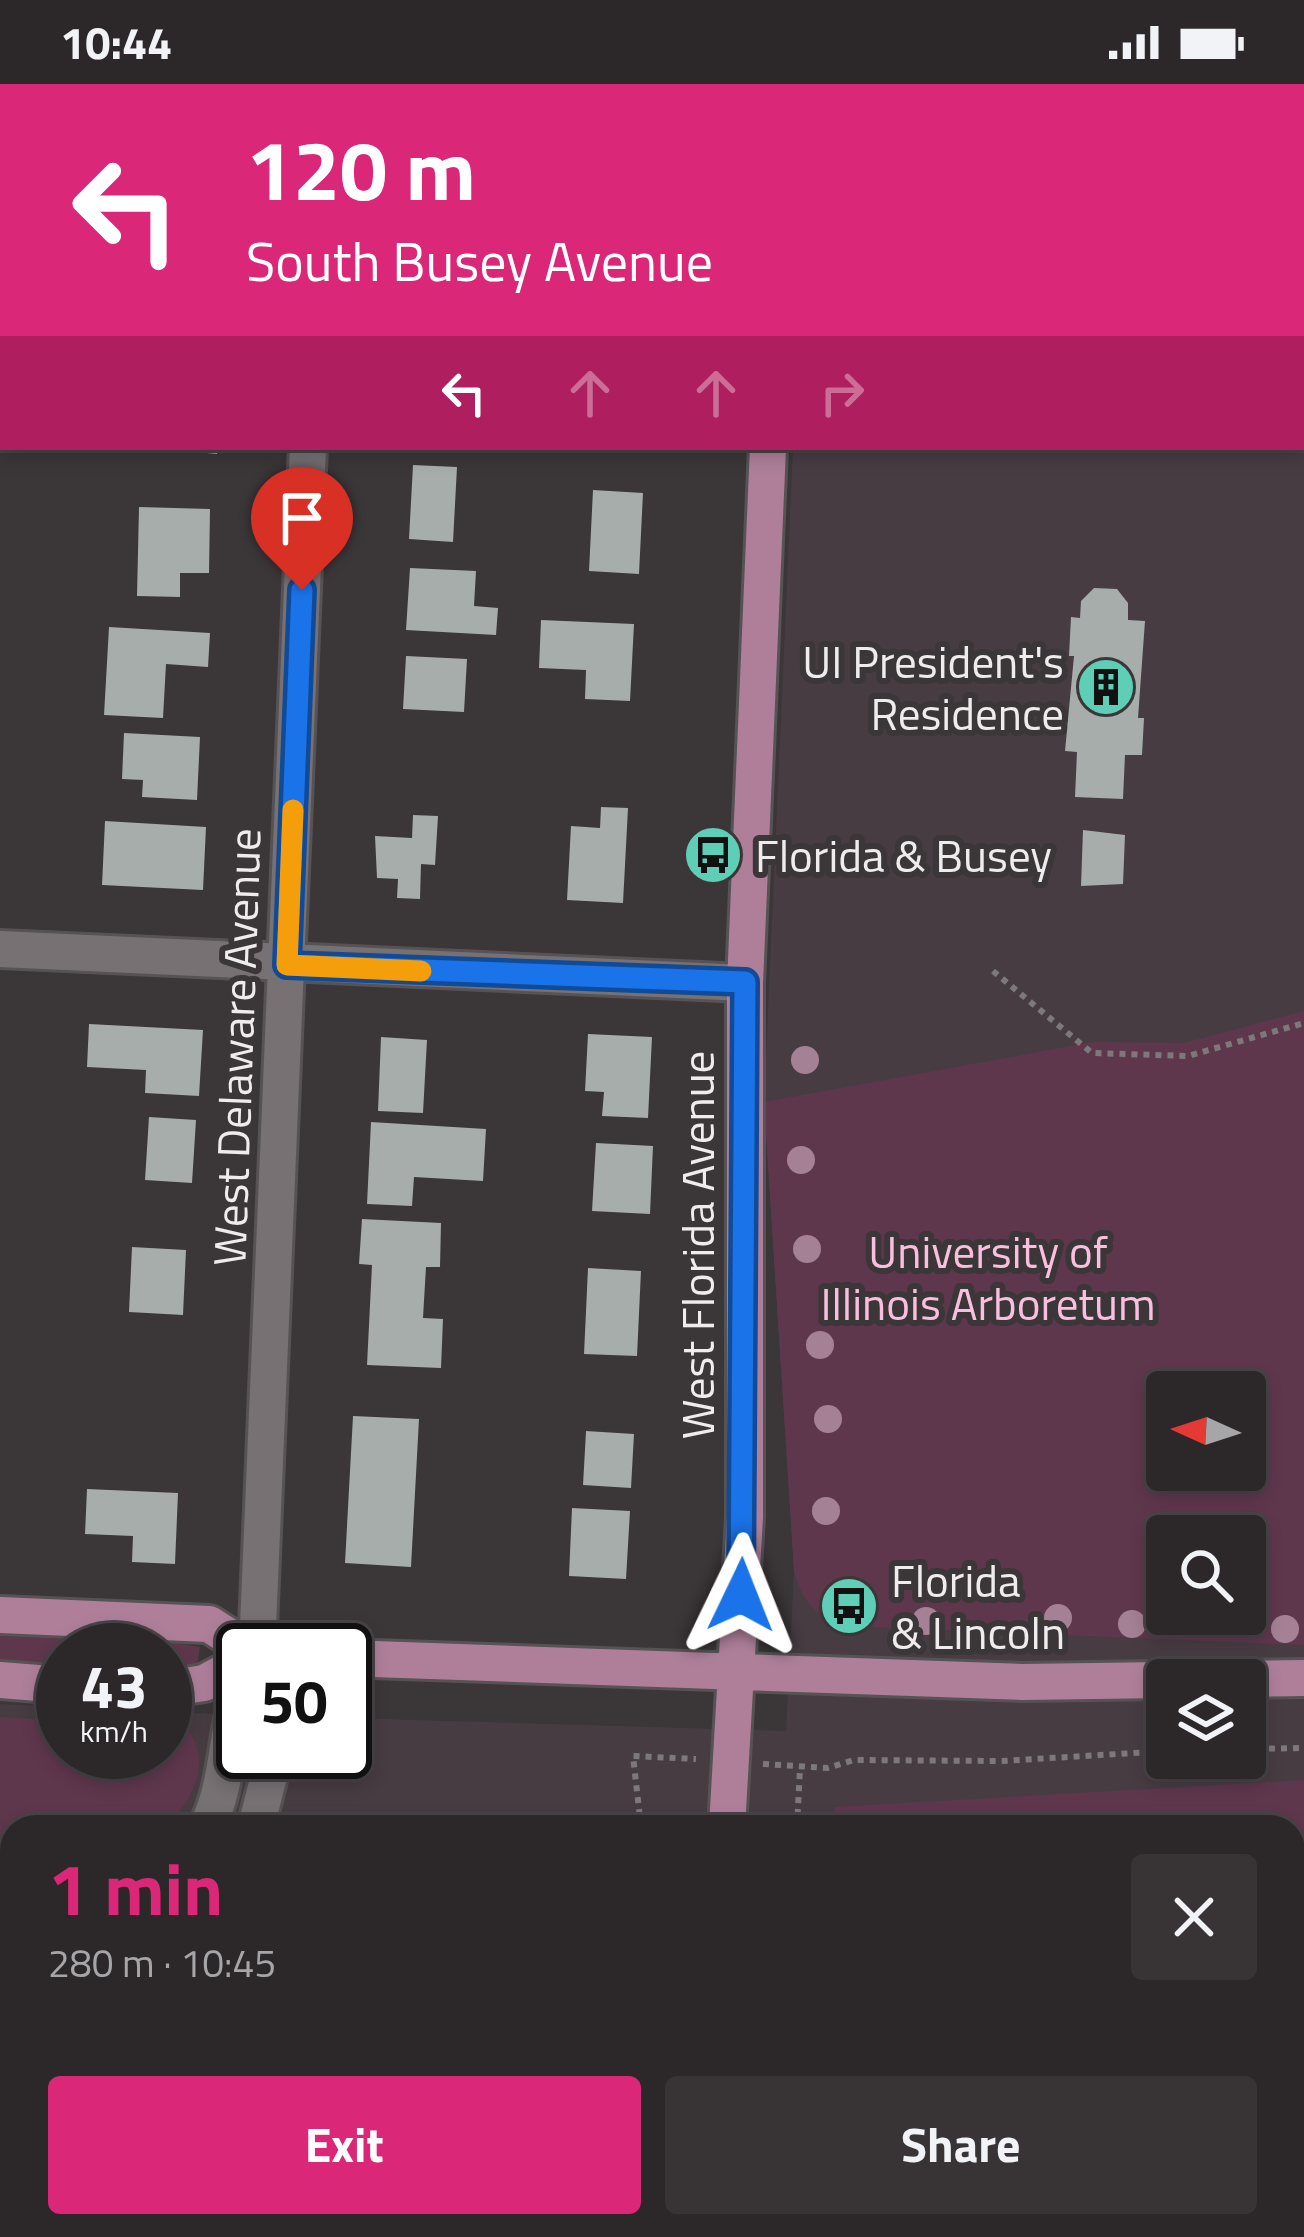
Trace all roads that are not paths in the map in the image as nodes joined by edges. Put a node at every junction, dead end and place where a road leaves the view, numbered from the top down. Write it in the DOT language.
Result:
graph roads {
  1 [pos="308,450"];
  2 [pos="767,450"];
  3 [pos="0,949"];
  4 [pos="287,965"];
  5 [pos="745,982"];
  6 [pos="0,1615"];
  7 [pos="255,1623"];
  8 [pos="216,1628"];
  9 [pos="372,1659"];
  10 [pos="738,1672"];
  11 [pos="1304,1678"];
  12 [pos="0,1680"];
  13 [pos="36,1683"];
  14 [pos="223,1779"];
  15 [pos="268,1779"];
  16 [pos="212,1815"];
  17 [pos="259,1815"];
  18 [pos="728,1815"];
  1 -- 4 [label="street, West Delaware Avenue"];
  2 -- 5 [label="main road, West Florida Avenue"];
  3 -- 4 [label="street"];
  4 -- 5 [label="street"];
  4 -- 7 [label="street, West Delaware Avenue"];
  5 -- 10 [label="main road, West Florida Avenue"];
  6 -- 8 [label="main road"];
  9 -- 10 [label="main road"];
  10 -- 11 [label="main road"];
  10 -- 18 [label="main road, West Florida Avenue"];
  12 -- 13 [label="main road"];
  14 -- 16 [label="street"];
  15 -- 17 [label="street"];
}
